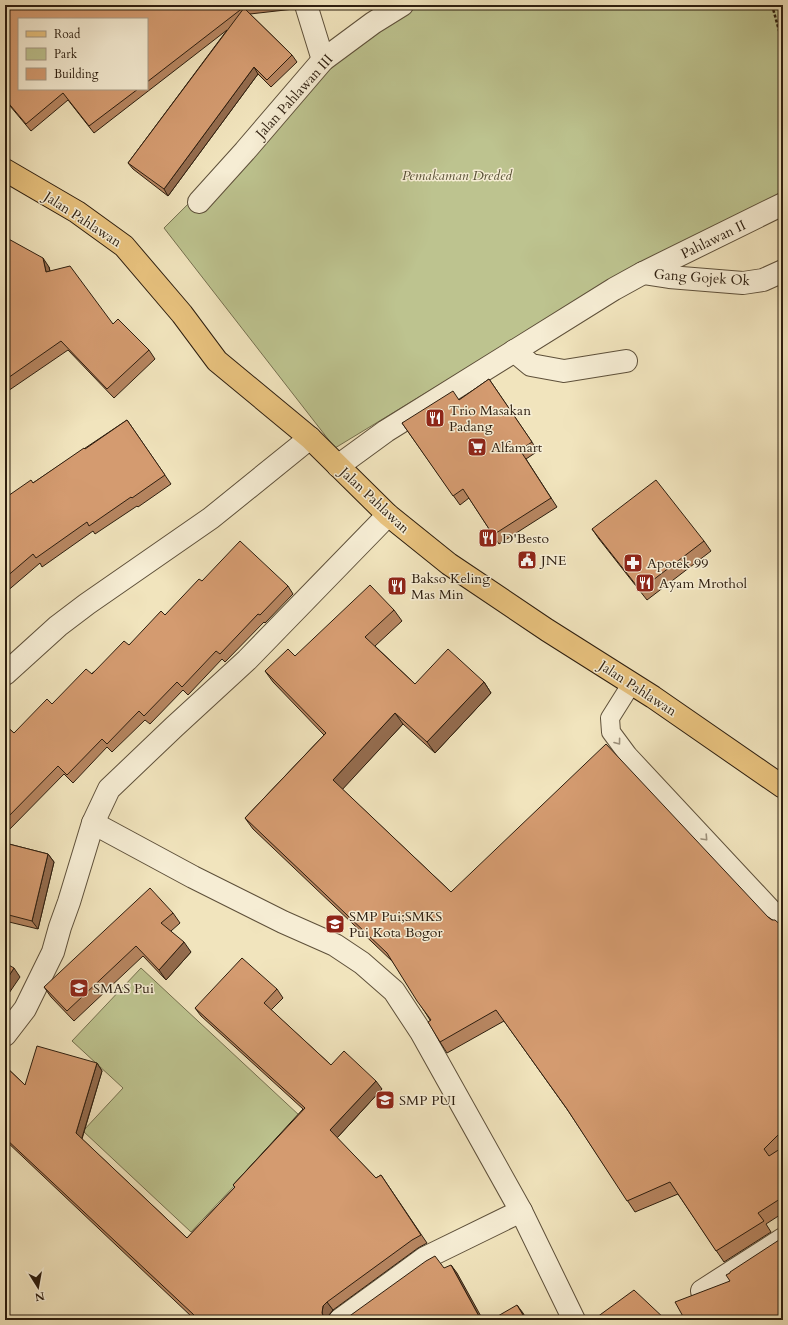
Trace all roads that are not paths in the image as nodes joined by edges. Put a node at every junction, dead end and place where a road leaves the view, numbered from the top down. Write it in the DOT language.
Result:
graph roads {
  1 [pos="306,5"];
  2 [pos="402,5"];
  3 [pos="323,60"];
  4 [pos="5,170"];
  5 [pos="199,202"];
  6 [pos="783,204"];
  7 [pos="783,271"];
  8 [pos="643,273"];
  9 [pos="514,351"];
  10 [pos="626,361"];
  11 [pos="310,438"];
  12 [pos="338,466"];
  13 [pos="388,515"];
  14 [pos="5,674"];
  15 [pos="632,683"];
  16 [pos="783,787"];
  17 [pos="93,823"];
  18 [pos="783,921"];
  19 [pos="5,1035"];
  20 [pos="521,1211"];
  21 [pos="783,1239"];
  22 [pos="702,1291"];
  23 [pos="340,1320"];
  24 [pos="574,1320"];
  1 -- 3 [label="street"];
  2 -- 3 [label="street, Jalan Pahlawan III"];
  3 -- 5 [label="street, Jalan Pahlawan III"];
  4 -- 11 [label="main road, Jalan Pahlawan"];
  6 -- 8 [label="street, Pahlawan II"];
  7 -- 8 [label="street, Gang Gojek Ok"];
  8 -- 9 [label="street, Pahlawan II"];
  9 -- 10 [label="street"];
  9 -- 12 [label="street, Pahlawan II"];
  11 -- 12 [label="main road, Jalan Pahlawan"];
  11 -- 14 [label="street"];
  12 -- 13 [label="main road, Jalan Pahlawan"];
  13 -- 15 [label="main road, Jalan Pahlawan"];
  13 -- 17 [label="street"];
  15 -- 16 [label="main road, Jalan Pahlawan"];
  15 -- 18 [label="lane, one-way"];
  17 -- 19 [label="street"];
  17 -- 20 [label="street"];
  20 -- 23 [label="street"];
  20 -- 24 [label="street"];
  21 -- 22 [label="street"];
}
